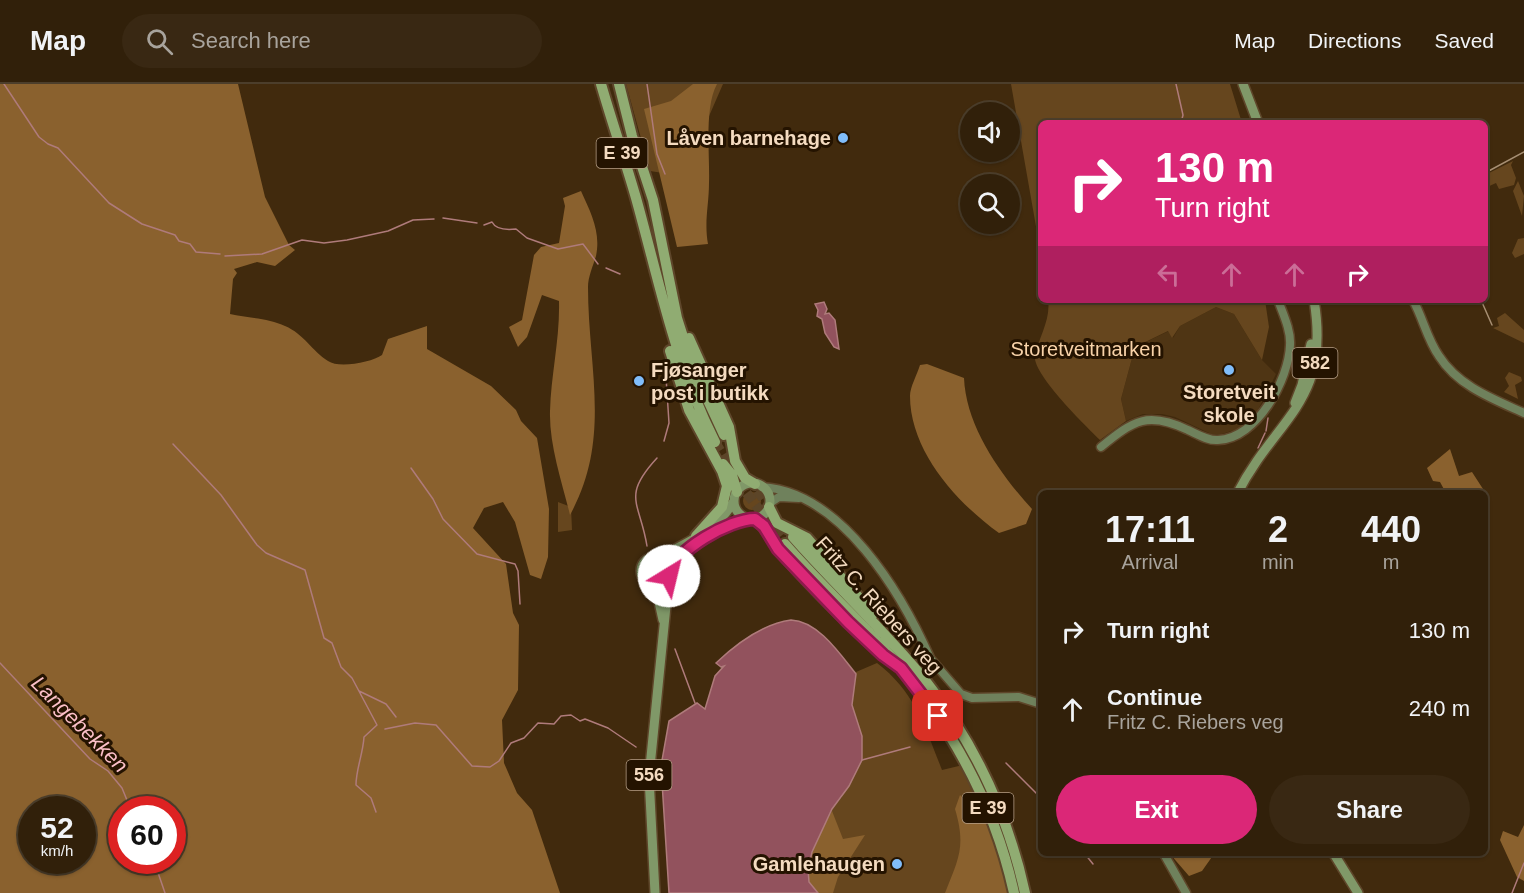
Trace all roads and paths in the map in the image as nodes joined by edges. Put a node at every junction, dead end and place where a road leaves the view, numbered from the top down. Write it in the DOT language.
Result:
graph roads {
  1 [pos="601,84"];
  2 [pos="620,84"];
  3 [pos="1244,86"];
  4 [pos="1252,120"];
  5 [pos="1257,120"];
  6 [pos="673,303"];
  7 [pos="1279,303"];
  8 [pos="1312,303"];
  9 [pos="1414,303"];
  10 [pos="1524,413"];
  11 [pos="715,441"];
  12 [pos="1101,447"];
  13 [pos="758,485"];
  14 [pos="1239,490"];
  15 [pos="736,496"];
  16 [pos="801,498"];
  17 [pos="769,505"];
  18 [pos="752,519"];
  19 [pos="696,536"];
  20 [pos="659,557"];
  21 [pos="669,574"];
  22 [pos="649,584"];
  23 [pos="664,626"];
  24 [pos="901,668"];
  25 [pos="925,680"];
  26 [pos="1038,703"];
  27 [pos="1165,856"];
  28 [pos="1335,856"];
  29 [pos="653,893"];
  30 [pos="1014,893"];
  31 [pos="1025,893"];
  32 [pos="1186,893"];
  33 [pos="1358,893"];
  1 -- 11 [label="highway, E 39"];
  2 -- 6 [label="highway, E 39"];
  3 -- 4 [label="main road"];
  3 -- 5 [label="main road"];
  6 -- 11 [label="highway, E 39"];
  6 -- 13 [label="highway, E 39"];
  7 -- 12 [label="street"];
  8 -- 14 [label="main road, 582"];
  9 -- 10 [label="street"];
  11 -- 15 [label="highway, E 39"];
  11 -- 19 [label="highway, E 39"];
  13 -- 15 [label="main road"];
  13 -- 16 [label="street"];
  13 -- 17 [label="main road, E 39"];
  15 -- 18 [label="main road, E 39"];
  15 -- 19 [label="main road, 556"];
  16 -- 17 [label="street"];
  16 -- 26 [label="street"];
  17 -- 18 [label="main road"];
  17 -- 25 [label="highway, E 39"];
  18 -- 21 [label="main road"];
  18 -- 24 [label="highway, E 39"];
  19 -- 20 [label="main road, 556"];
  20 -- 21 [label="main road"];
  20 -- 22 [label="main road, 556"];
  21 -- 22 [label="main road"];
  21 -- 23 [label="main road, 556"];
  22 -- 23 [label="main road, 556"];
  23 -- 29 [label="main road, 556"];
  24 -- 25 [label="highway, Fritz C. Riebers veg / E 39"];
  24 -- 30 [label="highway, Fritz C. Riebers veg / E 39"];
  25 -- 31 [label="highway, Fritz C. Riebers veg / E 39"];
  27 -- 32 [label="street"];
  28 -- 33 [label="main road"];
}
